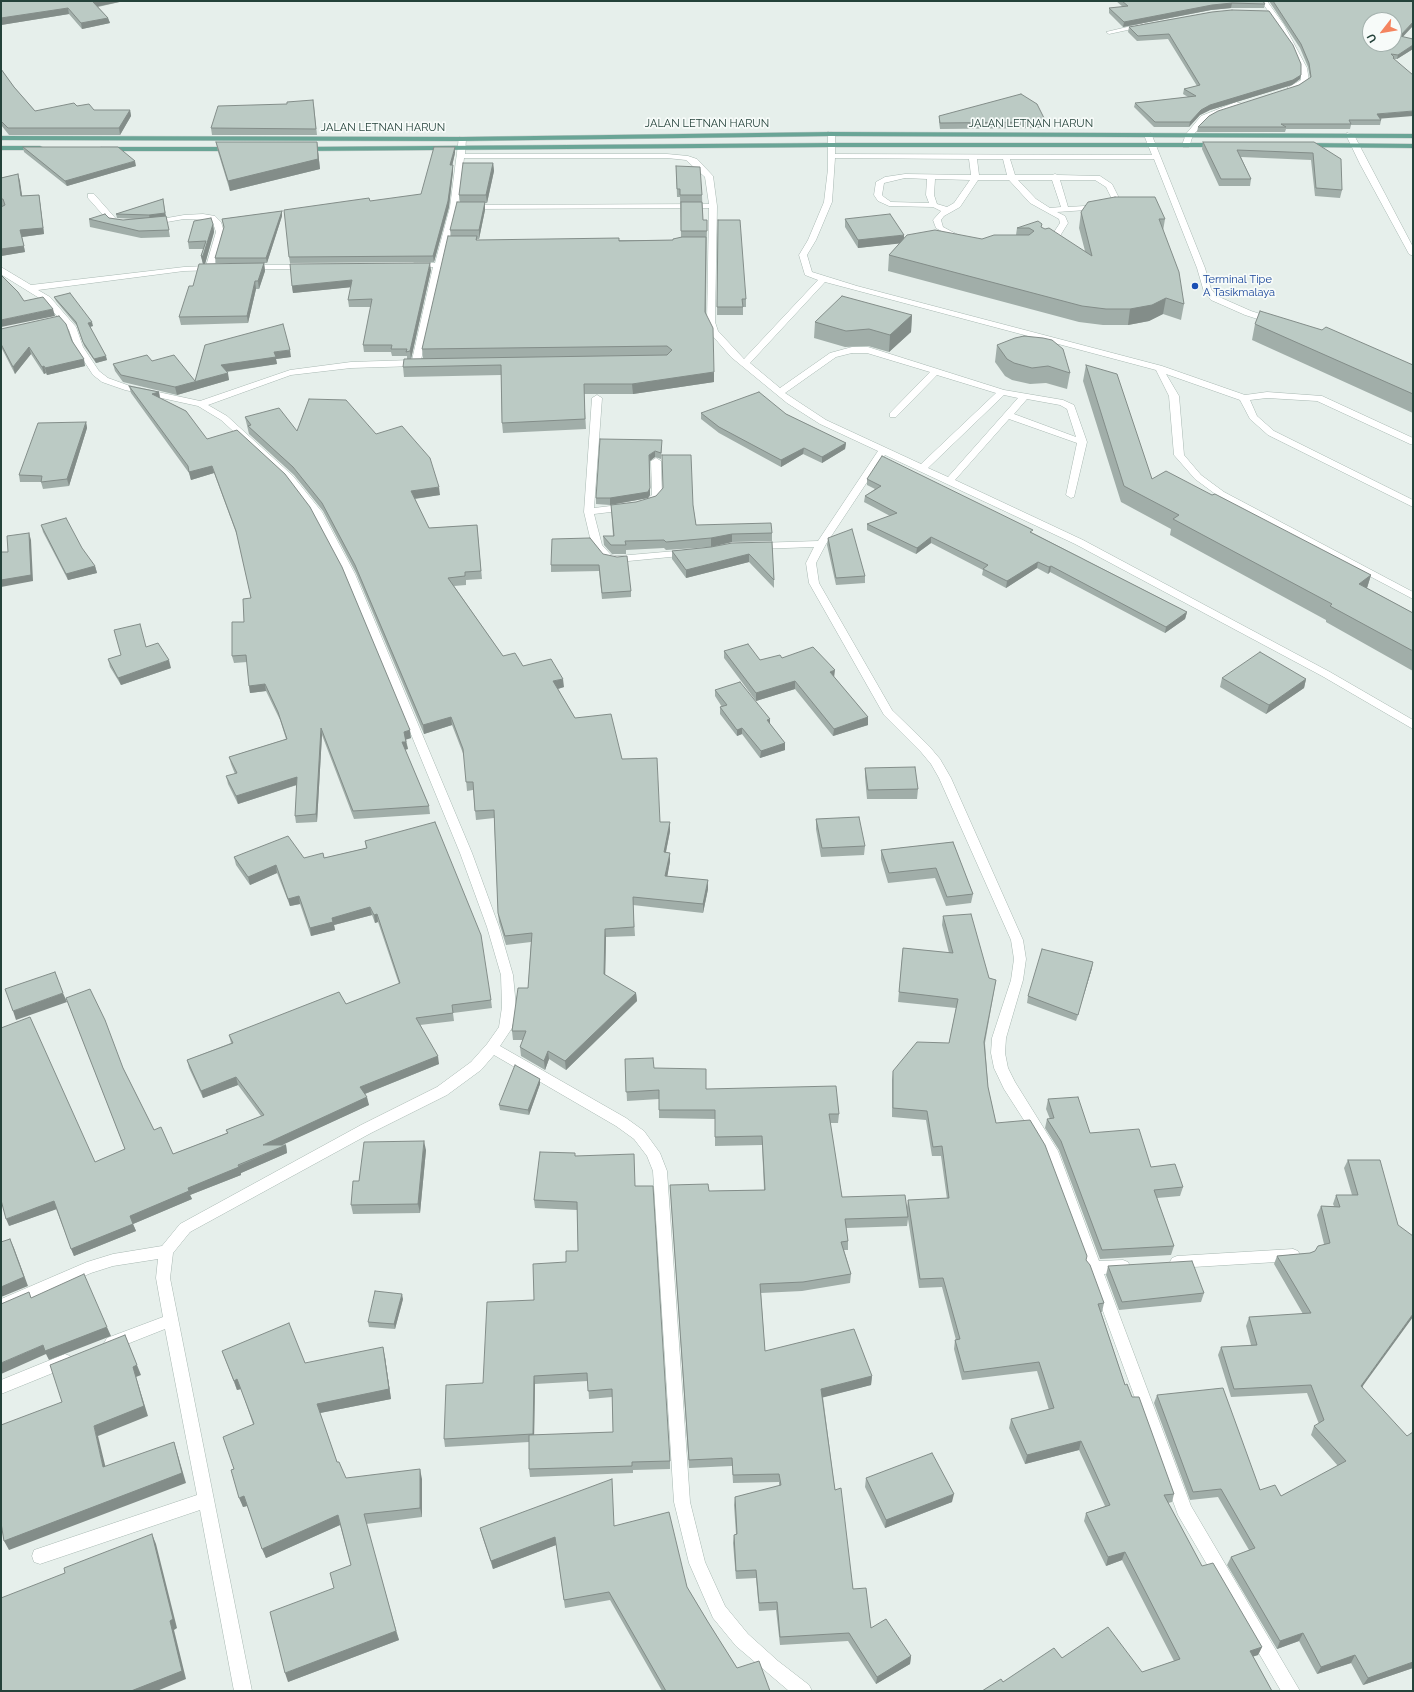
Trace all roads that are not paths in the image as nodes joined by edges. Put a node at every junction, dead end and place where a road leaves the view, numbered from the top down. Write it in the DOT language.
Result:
graph roads {
  1 [pos="1264,1"];
  2 [pos="1262,12"];
  3 [pos="1270,12"];
  4 [pos="1154,24"];
  5 [pos="1109,32"];
  6 [pos="1281,91"];
  7 [pos="1247,102"];
  8 [pos="830,134"];
  9 [pos="1190,134"];
  10 [pos="1148,135"];
  11 [pos="1350,135"];
  12 [pos="1413,136"];
  13 [pos="1,138"];
  14 [pos="462,139"];
  15 [pos="830,145"];
  16 [pos="1151,145"];
  17 [pos="1186,145"];
  18 [pos="1224,145"];
  19 [pos="1293,145"];
  20 [pos="1355,145"];
  21 [pos="1413,146"];
  22 [pos="1,148"];
  23 [pos="49,148"];
  24 [pos="96,148"];
  25 [pos="239,149"];
  26 [pos="294,149"];
  27 [pos="461,153"];
  28 [pos="832,156"];
  29 [pos="973,157"];
  30 [pos="1006,157"];
  31 [pos="1156,157"];
  32 [pos="1055,176"];
  33 [pos="932,177"];
  34 [pos="975,178"];
  35 [pos="1012,178"];
  36 [pos="91,196"];
  37 [pos="934,205"];
  38 [pos="712,206"];
  39 [pos="454,207"];
  40 [pos="1065,208"];
  41 [pos="1050,210"];
  42 [pos="949,211"];
  43 [pos="967,242"];
  44 [pos="1044,242"];
  45 [pos="1413,254"];
  46 [pos="407,265"];
  47 [pos="438,265"];
  48 [pos="312,266"];
  49 [pos="209,268"];
  50 [pos="224,268"];
  51 [pos="240,268"];
  52 [pos="1,269"];
  53 [pos="823,279"];
  54 [pos="31,288"];
  55 [pos="1285,324"];
  56 [pos="416,362"];
  57 [pos="432,362"];
  58 [pos="744,364"];
  59 [pos="1159,368"];
  60 [pos="936,371"];
  61 [pos="780,392"];
  62 [pos="1002,392"];
  63 [pos="1024,397"];
  64 [pos="597,398"];
  65 [pos="1244,398"];
  66 [pos="201,404"];
  67 [pos="1002,409"];
  68 [pos="894,415"];
  69 [pos="1082,442"];
  70 [pos="1413,442"];
  71 [pos="883,450"];
  72 [pos="656,461"];
  73 [pos="922,468"];
  74 [pos="949,481"];
  75 [pos="1071,495"];
  76 [pos="1413,504"];
  77 [pos="589,512"];
  78 [pos="821,544"];
  79 [pos="746,547"];
  80 [pos="695,552"];
  81 [pos="1413,596"];
  82 [pos="1413,725"];
  83 [pos="492,1048"];
  84 [pos="166,1251"];
  85 [pos="1306,1254"];
  86 [pos="1164,1263"];
  87 [pos="1140,1265"];
  88 [pos="1092,1268"];
  89 [pos="1,1306"];
  90 [pos="172,1320"];
  91 [pos="99,1348"];
  92 [pos="77,1356"];
  93 [pos="1,1387"];
  94 [pos="206,1500"];
  95 [pos="40,1556"];
  96 [pos="243,1691"];
  97 [pos="803,1691"];
  98 [pos="1291,1691"];
  1 -- 3 [label="street"];
  2 -- 3 [label="street"];
  3 -- 6 [label="street"];
  4 -- 5 [label="street"];
  7 -- 9 [label="street"];
  8 -- 10 [label="main road, JALAN LETNAN HARUN"];
  8 -- 14 [label="main road, JALAN LETNAN HARUN"];
  8 -- 15 [label="street"];
  9 -- 10 [label="main road, JALAN LETNAN HARUN"];
  9 -- 11 [label="main road, JALAN LETNAN HARUN"];
  9 -- 17 [label="street"];
  10 -- 16 [label="street"];
  11 -- 12 [label="main road, JALAN LETNAN HARUN"];
  11 -- 20 [label="street"];
  13 -- 14 [label="main road, JALAN LETNAN HARUN"];
  14 -- 27 [label="street"];
  15 -- 16 [label="main road, JALAN LETNAN HARUN"];
  15 -- 27 [label="main road, JALAN LETNAN HARUN"];
  15 -- 28 [label="street"];
  16 -- 17 [label="main road, JALAN LETNAN HARUN"];
  16 -- 31 [label="street"];
  17 -- 18 [label="main road, JALAN LETNAN HARUN"];
  19 -- 20 [label="main road"];
  20 -- 21 [label="main road"];
  20 -- 45 [label="street"];
  22 -- 23 [label="main road"];
  24 -- 25 [label="main road"];
  26 -- 27 [label="main road, JALAN LETNAN HARUN"];
  27 -- 38 [label="street"];
  27 -- 39 [label="street"];
  28 -- 29 [label="street"];
  28 -- 53 [label="street"];
  29 -- 30 [label="street"];
  29 -- 34 [label="street"];
  30 -- 31 [label="street"];
  30 -- 35 [label="street"];
  31 -- 55 [label="street"];
  32 -- 35 [label="street"];
  32 -- 40 [label="street"];
  32 -- 40 [label="street"];
  33 -- 34 [label="street"];
  33 -- 37 [label="street"];
  33 -- 37 [label="street"];
  34 -- 35 [label="street"];
  34 -- 42 [label="street"];
  35 -- 41 [label="street"];
  36 -- 49 [label="street"];
  37 -- 42 [label="street"];
  38 -- 39 [label="street"];
  38 -- 58 [label="street"];
  39 -- 47 [label="street"];
  40 -- 41 [label="street"];
  41 -- 44 [label="street"];
  42 -- 43 [label="street"];
  46 -- 47 [label="street"];
  47 -- 56 [label="street"];
  48 -- 51 [label="street"];
  49 -- 50 [label="street"];
  49 -- 54 [label="street"];
  52 -- 54 [label="street"];
  53 -- 58 [label="street"];
  53 -- 59 [label="street"];
  54 -- 66 [label="street"];
  56 -- 57 [label="street"];
  56 -- 66 [label="street"];
  58 -- 61 [label="street"];
  59 -- 65 [label="street"];
  59 -- 81 [label="street"];
  60 -- 61 [label="street"];
  60 -- 62 [label="street"];
  60 -- 68 [label="street"];
  61 -- 71 [label="street"];
  62 -- 63 [label="street"];
  62 -- 67 [label="street"];
  63 -- 67 [label="street"];
  63 -- 69 [label="street"];
  64 -- 77 [label="street"];
  65 -- 70 [label="street"];
  65 -- 76 [label="street"];
  66 -- 83 [label="street"];
  67 -- 69 [label="street"];
  67 -- 73 [label="street"];
  67 -- 74 [label="street"];
  69 -- 75 [label="street"];
  71 -- 73 [label="street"];
  71 -- 78 [label="street"];
  72 -- 77 [label="street"];
  73 -- 74 [label="street"];
  74 -- 82 [label="street"];
  77 -- 80 [label="street"];
  78 -- 79 [label="street"];
  78 -- 88 [label="street"];
  83 -- 84 [label="street"];
  83 -- 97 [label="street"];
  84 -- 89 [label="street"];
  84 -- 90 [label="street"];
  85 -- 86 [label="street"];
  87 -- 88 [label="street"];
  88 -- 98 [label="street"];
  90 -- 91 [label="street"];
  90 -- 94 [label="street"];
  92 -- 93 [label="street"];
  94 -- 95 [label="street"];
  94 -- 96 [label="street"];
}
